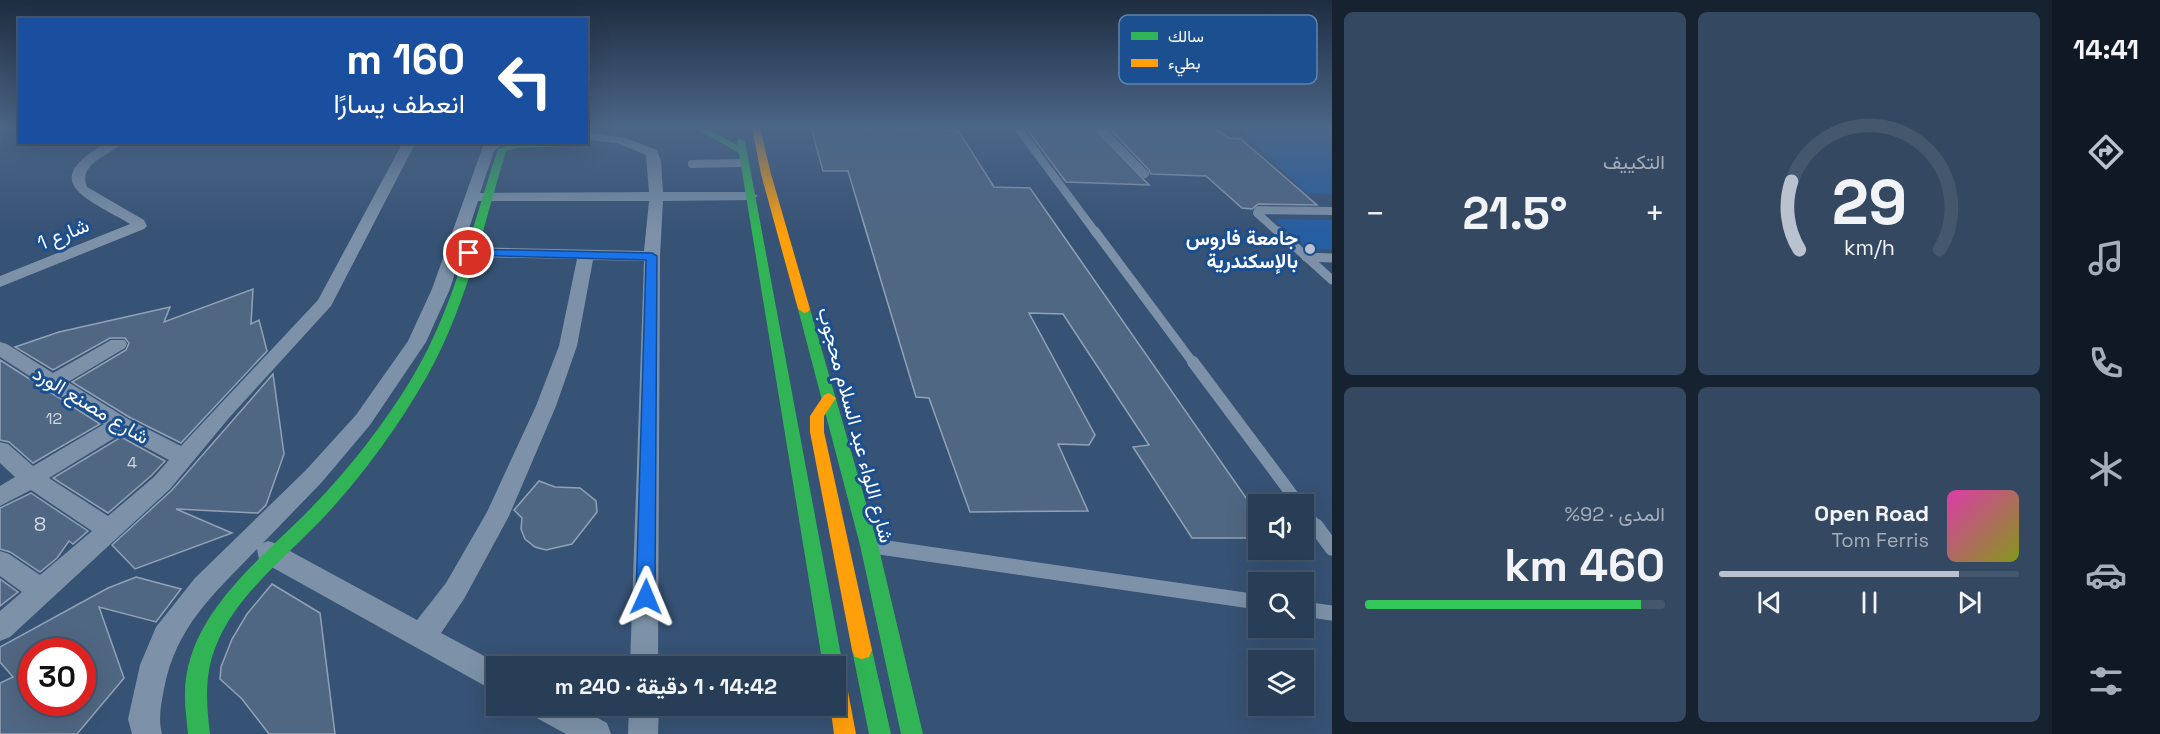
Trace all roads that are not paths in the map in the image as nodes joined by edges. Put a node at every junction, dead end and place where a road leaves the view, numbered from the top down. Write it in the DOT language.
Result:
graph roads {
  1 [pos="87,162"];
  2 [pos="399,162"];
  3 [pos="492,162"];
  4 [pos="654,162"];
  5 [pos="705,162"];
  6 [pos="744,162"];
  7 [pos="763,162"];
  8 [pos="1044,162"];
  9 [pos="1134,162"];
  10 [pos="692,164"];
  11 [pos="1145,174"];
  12 [pos="750,192"];
  13 [pos="656,193"];
  14 [pos="481,194"];
  15 [pos="1332,211"];
  16 [pos="462,253"];
  17 [pos="586,256"];
  18 [pos="652,256"];
  19 [pos="1306,257"];
  20 [pos="1332,258"];
  21 [pos="1332,280"];
  22 [pos="0,282"];
  23 [pos="118,344"];
  24 [pos="0,348"];
  25 [pos="52,382"];
  26 [pos="829,398"];
  27 [pos="120,424"];
  28 [pos="0,450"];
  29 [pos="185,459"];
  30 [pos="31,478"];
  31 [pos="1292,494"];
  32 [pos="0,497"];
  33 [pos="1314,524"];
  34 [pos="110,530"];
  35 [pos="246,544"];
  36 [pos="869,545"];
  37 [pos="1332,548"];
  38 [pos="276,555"];
  39 [pos="0,562"];
  40 [pos="42,591"];
  41 [pos="1248,602"];
  42 [pos="1314,610"];
  43 [pos="1332,613"];
  44 [pos="0,628"];
  45 [pos="422,636"];
  46 [pos="645,656"];
  47 [pos="831,656"];
  48 [pos="486,672"];
  49 [pos="564,716"];
  50 [pos="644,716"];
  51 [pos="842,716"];
  52 [pos="147,734"];
  53 [pos="199,734"];
  54 [pos="596,734"];
  55 [pos="643,734"];
  56 [pos="845,734"];
  57 [pos="880,734"];
  58 [pos="912,734"];
  1 -- 22 [label="street, شارع 1"];
  2 -- 29 [label="street"];
  3 -- 14 [label="street"];
  4 -- 13 [label="street"];
  5 -- 10 [label="lane"];
  6 -- 12 [label="main road"];
  7 -- 26 [label="main road, شارع اللواء عبد السلام محجوب"];
  8 -- 31 [label="lane"];
  9 -- 11 [label="lane"];
  12 -- 13 [label="street"];
  12 -- 47 [label="main road"];
  13 -- 14 [label="street"];
  13 -- 18 [label="street"];
  14 -- 16 [label="street"];
  15 -- 19 [label="lane"];
  16 -- 17 [label="street"];
  16 -- 35 [label="street"];
  16 -- 38 [label="main road"];
  17 -- 18 [label="street"];
  17 -- 45 [label="street"];
  18 -- 46 [label="street"];
  19 -- 20 [label="lane"];
  19 -- 21 [label="lane"];
  23 -- 25 [label="street"];
  24 -- 25 [label="street, شارع مصنع الورد"];
  25 -- 27 [label="street, شارع مصنع الورد"];
  26 -- 36 [label="main road, شارع اللواء عبد السلام محجوب"];
  26 -- 57 [label="main road"];
  27 -- 29 [label="street, شارع مصنع الورد"];
  27 -- 30 [label="street"];
  28 -- 30 [label="street"];
  29 -- 34 [label="street"];
  30 -- 32 [label="street"];
  30 -- 34 [label="street"];
  33 -- 37 [label="lane"];
  34 -- 40 [label="street"];
  35 -- 38 [label="street"];
  35 -- 52 [label="street"];
  36 -- 41 [label="lane"];
  36 -- 58 [label="main road, شارع اللواء عبد السلام محجوب"];
  38 -- 45 [label="street"];
  38 -- 53 [label="main road"];
  39 -- 40 [label="street"];
  40 -- 44 [label="street"];
  42 -- 43 [label="lane"];
  45 -- 48 [label="street"];
  49 -- 54 [label="street"];
  50 -- 55 [label="street"];
  51 -- 56 [label="main road"];
}
